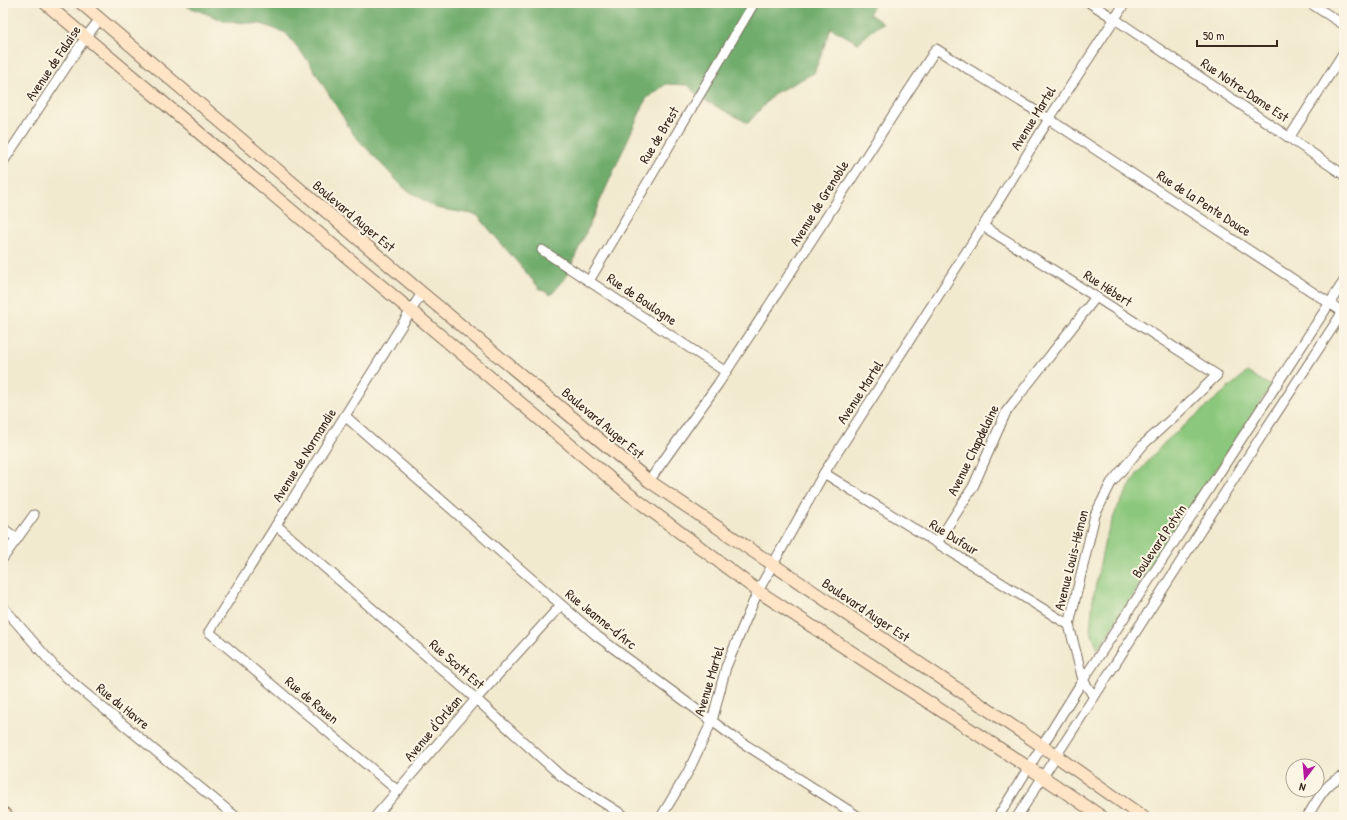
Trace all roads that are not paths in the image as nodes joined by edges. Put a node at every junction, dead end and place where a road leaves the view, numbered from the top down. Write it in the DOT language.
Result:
graph roads {
  1 [pos="45,3"];
  2 [pos="81,3"];
  3 [pos="754,3"];
  4 [pos="1090,3"];
  5 [pos="1125,3"];
  6 [pos="1310,3"];
  7 [pos="100,19"];
  8 [pos="1115,19"];
  9 [pos="1344,25"];
  10 [pos="86,37"];
  11 [pos="1344,52"];
  12 [pos="1049,119"];
  13 [pos="1290,138"];
  14 [pos="3,162"];
  15 [pos="1344,175"];
  16 [pos="983,226"];
  17 [pos="542,250"];
  18 [pos="589,281"];
  19 [pos="1344,281"];
  20 [pos="422,293"];
  21 [pos="1096,297"];
  22 [pos="1330,303"];
  23 [pos="410,311"];
  24 [pos="1344,311"];
  25 [pos="726,372"];
  26 [pos="1217,375"];
  27 [pos="345,416"];
  28 [pos="1248,430"];
  29 [pos="1260,438"];
  30 [pos="824,473"];
  31 [pos="649,481"];
  32 [pos="34,515"];
  33 [pos="1188,521"];
  34 [pos="276,525"];
  35 [pos="3,528"];
  36 [pos="1202,530"];
  37 [pos="16,539"];
  38 [pos="937,543"];
  39 [pos="3,558"];
  40 [pos="772,565"];
  41 [pos="758,591"];
  42 [pos="561,605"];
  43 [pos="3,607"];
  44 [pos="1069,625"];
  45 [pos="209,632"];
  46 [pos="1083,680"];
  47 [pos="1094,697"];
  48 [pos="476,699"];
  49 [pos="712,721"];
  50 [pos="1042,746"];
  51 [pos="1056,757"];
  52 [pos="1029,768"];
  53 [pos="1344,776"];
  54 [pos="1043,777"];
  55 [pos="398,791"];
  56 [pos="3,813"];
  57 [pos="7,817"];
  58 [pos="236,817"];
  59 [pos="375,817"];
  60 [pos="626,817"];
  61 [pos="660,817"];
  62 [pos="859,817"];
  63 [pos="998,817"];
  64 [pos="1017,817"];
  65 [pos="1102,817"];
  66 [pos="1143,817"];
  67 [pos="1307,817"];
  1 -- 10 [label="main road"];
  2 -- 7 [label="main road, Boulevard Auger Est"];
  3 -- 18 [label="street, Rue de Brest"];
  4 -- 8 [label="street, Rue Notre-Dame Est"];
  5 -- 8 [label="street, Avenue Martel"];
  6 -- 9 [label="street"];
  7 -- 10 [label="street, Avenue de Falaise"];
  7 -- 20 [label="main road, Boulevard Auger Est"];
  8 -- 12 [label="street, Avenue Martel"];
  8 -- 13 [label="street, Rue Notre-Dame Est"];
  10 -- 14 [label="street, Avenue de Falaise"];
  10 -- 23 [label="main road"];
  11 -- 13 [label="street"];
  12 -- 16 [label="street, Avenue Martel"];
  12 -- 22 [label="street, Rue de la Pente Douce"];
  12 -- 25 [label="street, Avenue de Grenoble"];
  13 -- 15 [label="street, Rue Notre-Dame Est"];
  16 -- 21 [label="street, Rue Hébert"];
  16 -- 30 [label="street, Avenue Martel"];
  17 -- 18 [label="street, Rue de Boulogne"];
  18 -- 25 [label="street, Rue de Boulogne"];
  19 -- 22 [label="street, Boulevard Potvin"];
  20 -- 23 [label="street, Avenue de Normandie"];
  20 -- 31 [label="main road, Boulevard Auger Est"];
  21 -- 26 [label="street, Rue Hébert"];
  21 -- 38 [label="street, Avenue Chapdelaine"];
  22 -- 24 [label="street, Rue de la Pente Douce"];
  22 -- 28 [label="street, Boulevard Potvin"];
  23 -- 27 [label="street, Avenue de Normandie"];
  23 -- 41 [label="main road"];
  24 -- 29 [label="street, Boulevard Potvin"];
  25 -- 31 [label="street, Avenue de Grenoble"];
  26 -- 44 [label="street, Avenue Louis-Hémon"];
  27 -- 34 [label="street, Avenue de Normandie"];
  27 -- 42 [label="street, Rue Jeanne-d'Arc"];
  28 -- 29 [label="street"];
  28 -- 33 [label="street, Boulevard Potvin"];
  29 -- 36 [label="street, Boulevard Potvin"];
  30 -- 38 [label="street, Rue Dufour"];
  30 -- 40 [label="street, Avenue Martel"];
  31 -- 40 [label="main road, Boulevard Auger Est"];
  32 -- 37 [label="street"];
  33 -- 36 [label="street"];
  33 -- 46 [label="street, Boulevard Potvin"];
  34 -- 45 [label="street, Avenue de Normandie"];
  34 -- 48 [label="street, Rue Scott Est"];
  35 -- 37 [label="street"];
  36 -- 47 [label="street, Boulevard Potvin"];
  37 -- 39 [label="street"];
  38 -- 44 [label="street, Rue Dufour"];
  40 -- 41 [label="street, Avenue Martel"];
  40 -- 50 [label="main road, Boulevard Auger Est"];
  41 -- 49 [label="street, Avenue Martel"];
  41 -- 52 [label="main road"];
  42 -- 48 [label="street, Avenue d'Orléan"];
  42 -- 49 [label="street, Rue Jeanne-d'Arc"];
  43 -- 58 [label="street, Rue du Havre"];
  44 -- 46 [label="street, Avenue Louis-Hémon"];
  45 -- 55 [label="street, Rue de Rouen"];
  46 -- 47 [label="street, Avenue Louis-Hémon"];
  46 -- 50 [label="street, Boulevard Potvin"];
  47 -- 51 [label="street, Boulevard Potvin"];
  48 -- 55 [label="street, Avenue d'Orléan"];
  48 -- 60 [label="street, Rue Scott Est"];
  49 -- 61 [label="street, Avenue Martel"];
  49 -- 62 [label="street, Rue Jeanne-d'Arc"];
  50 -- 51 [label="main road, Boulevard Auger Est"];
  50 -- 52 [label="street, Boulevard Potvin"];
  51 -- 54 [label="street, Boulevard Potvin"];
  51 -- 66 [label="main road, Boulevard Auger Est"];
  52 -- 54 [label="main road"];
  52 -- 63 [label="street, Boulevard Potvin"];
  53 -- 67 [label="street"];
  54 -- 64 [label="street, Boulevard Potvin"];
  54 -- 65 [label="main road"];
  55 -- 59 [label="street, Avenue d'Orléan"];
  56 -- 57 [label="main road"];
}
